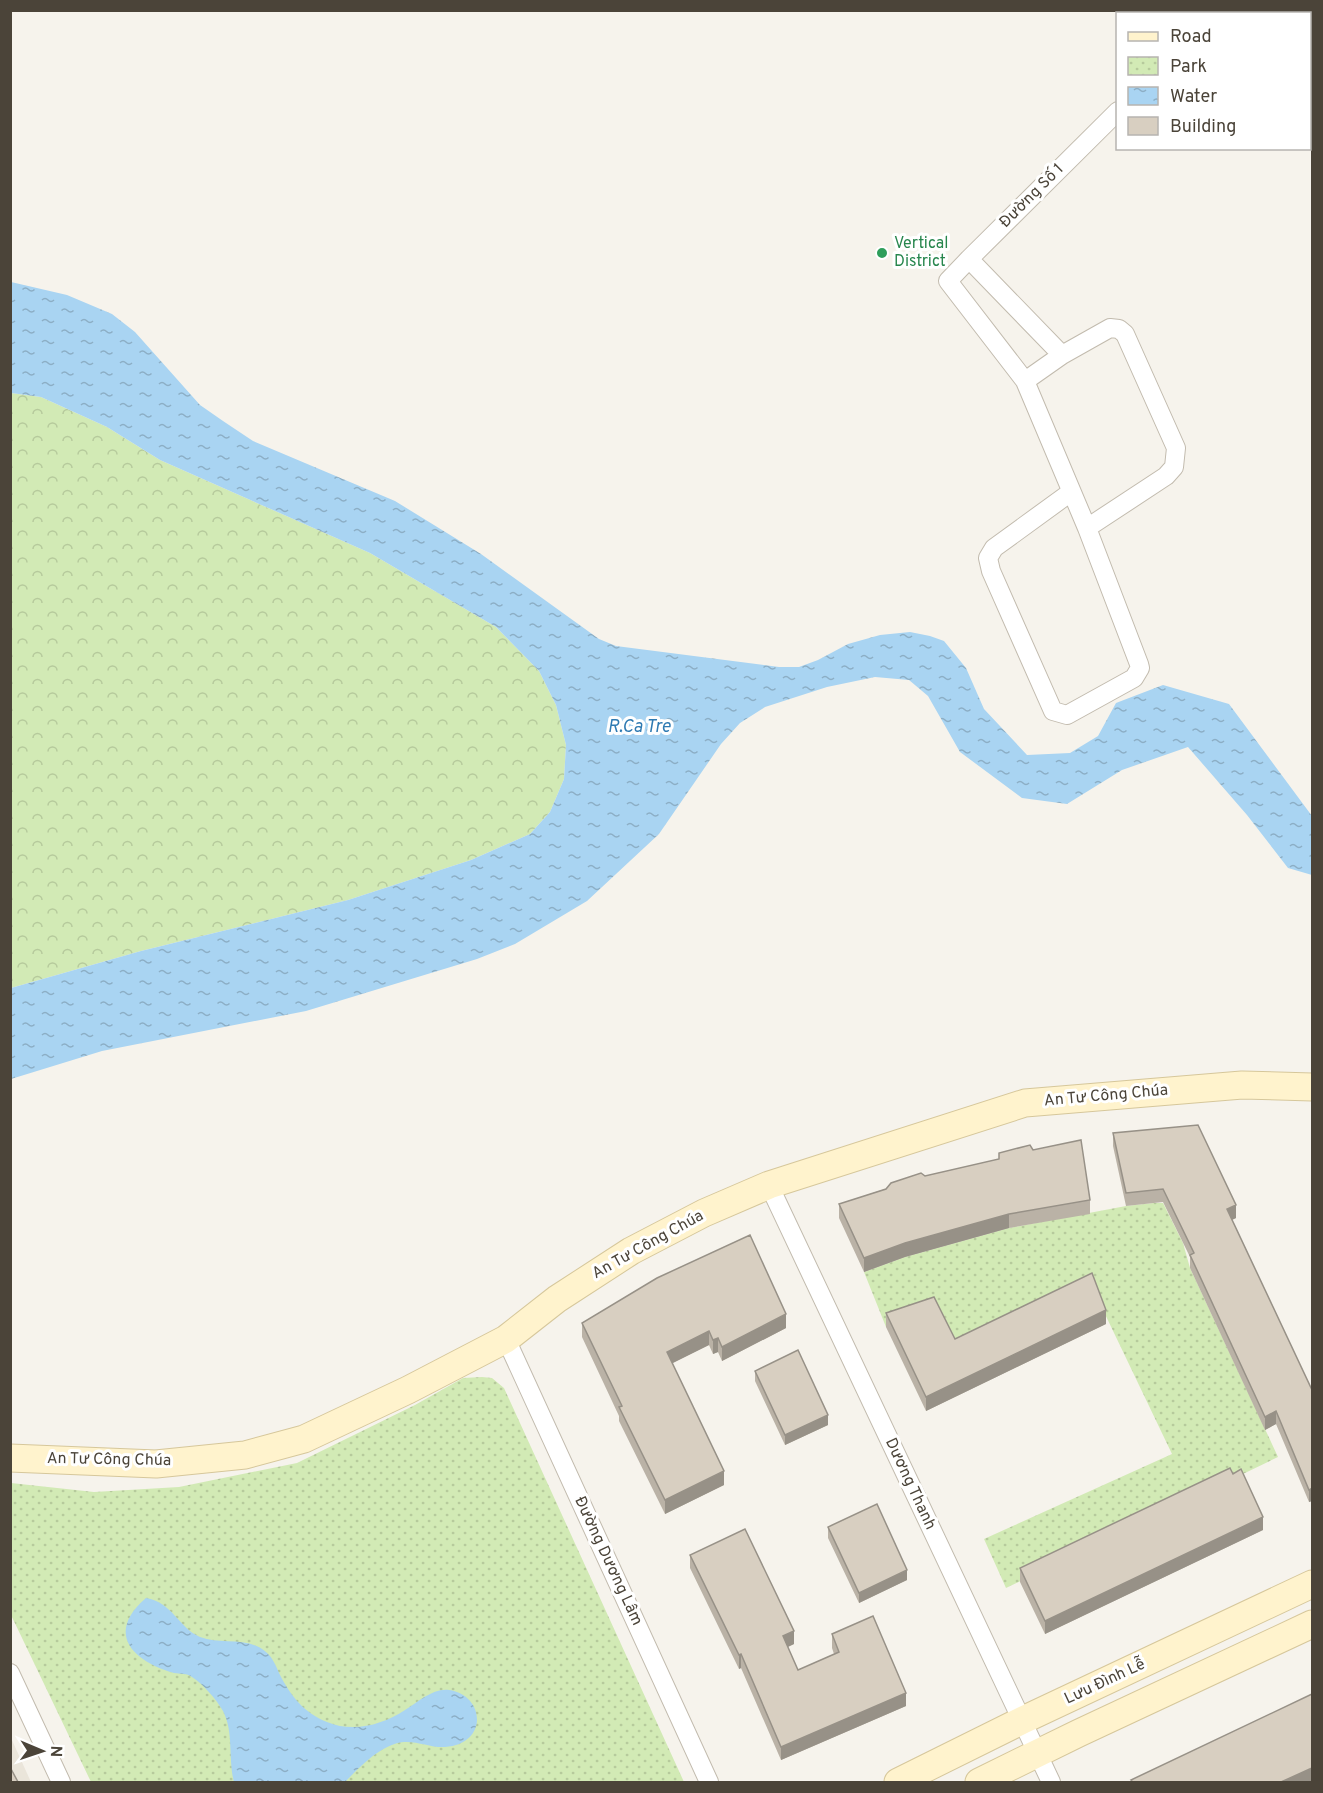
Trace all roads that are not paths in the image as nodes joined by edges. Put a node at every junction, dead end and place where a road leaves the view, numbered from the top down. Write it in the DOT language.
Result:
graph roads {
  1 [pos="1116,113"];
  2 [pos="969,259"];
  3 [pos="1062,355"];
  4 [pos="1025,381"];
  5 [pos="1071,492"];
  6 [pos="1087,528"];
  7 [pos="1312,1087"];
  8 [pos="769,1185"];
  9 [pos="506,1339"];
  10 [pos="10,1458"];
  11 [pos="1312,1584"];
  12 [pos="1312,1624"];
  13 [pos="10,1673"];
  14 [pos="1023,1720"];
  15 [pos="1037,1752"];
  16 [pos="61,1782"];
  17 [pos="709,1782"];
  18 [pos="898,1782"];
  19 [pos="979,1782"];
  20 [pos="1051,1782"];
  1 -- 2 [label="street, Đường Số 1"];
  2 -- 3 [label="street"];
  2 -- 4 [label="street, Đường Số 1"];
  3 -- 4 [label="street"];
  3 -- 6 [label="street"];
  4 -- 5 [label="street"];
  5 -- 6 [label="street"];
  5 -- 6 [label="street"];
  7 -- 8 [label="street, An Tư Công Chúa"];
  8 -- 9 [label="street, An Tư Công Chúa"];
  8 -- 14 [label="street, Dương Thanh"];
  9 -- 10 [label="street, An Tư Công Chúa"];
  9 -- 17 [label="street, Đường Dương Lâm"];
  11 -- 14 [label="street, Lưu Đình Lễ"];
  12 -- 15 [label="street"];
  13 -- 16 [label="street"];
  14 -- 15 [label="street, Dương Thanh"];
  14 -- 18 [label="street, Lưu Đình Lễ"];
  15 -- 19 [label="street"];
  15 -- 20 [label="street, Dương Thanh"];
}
